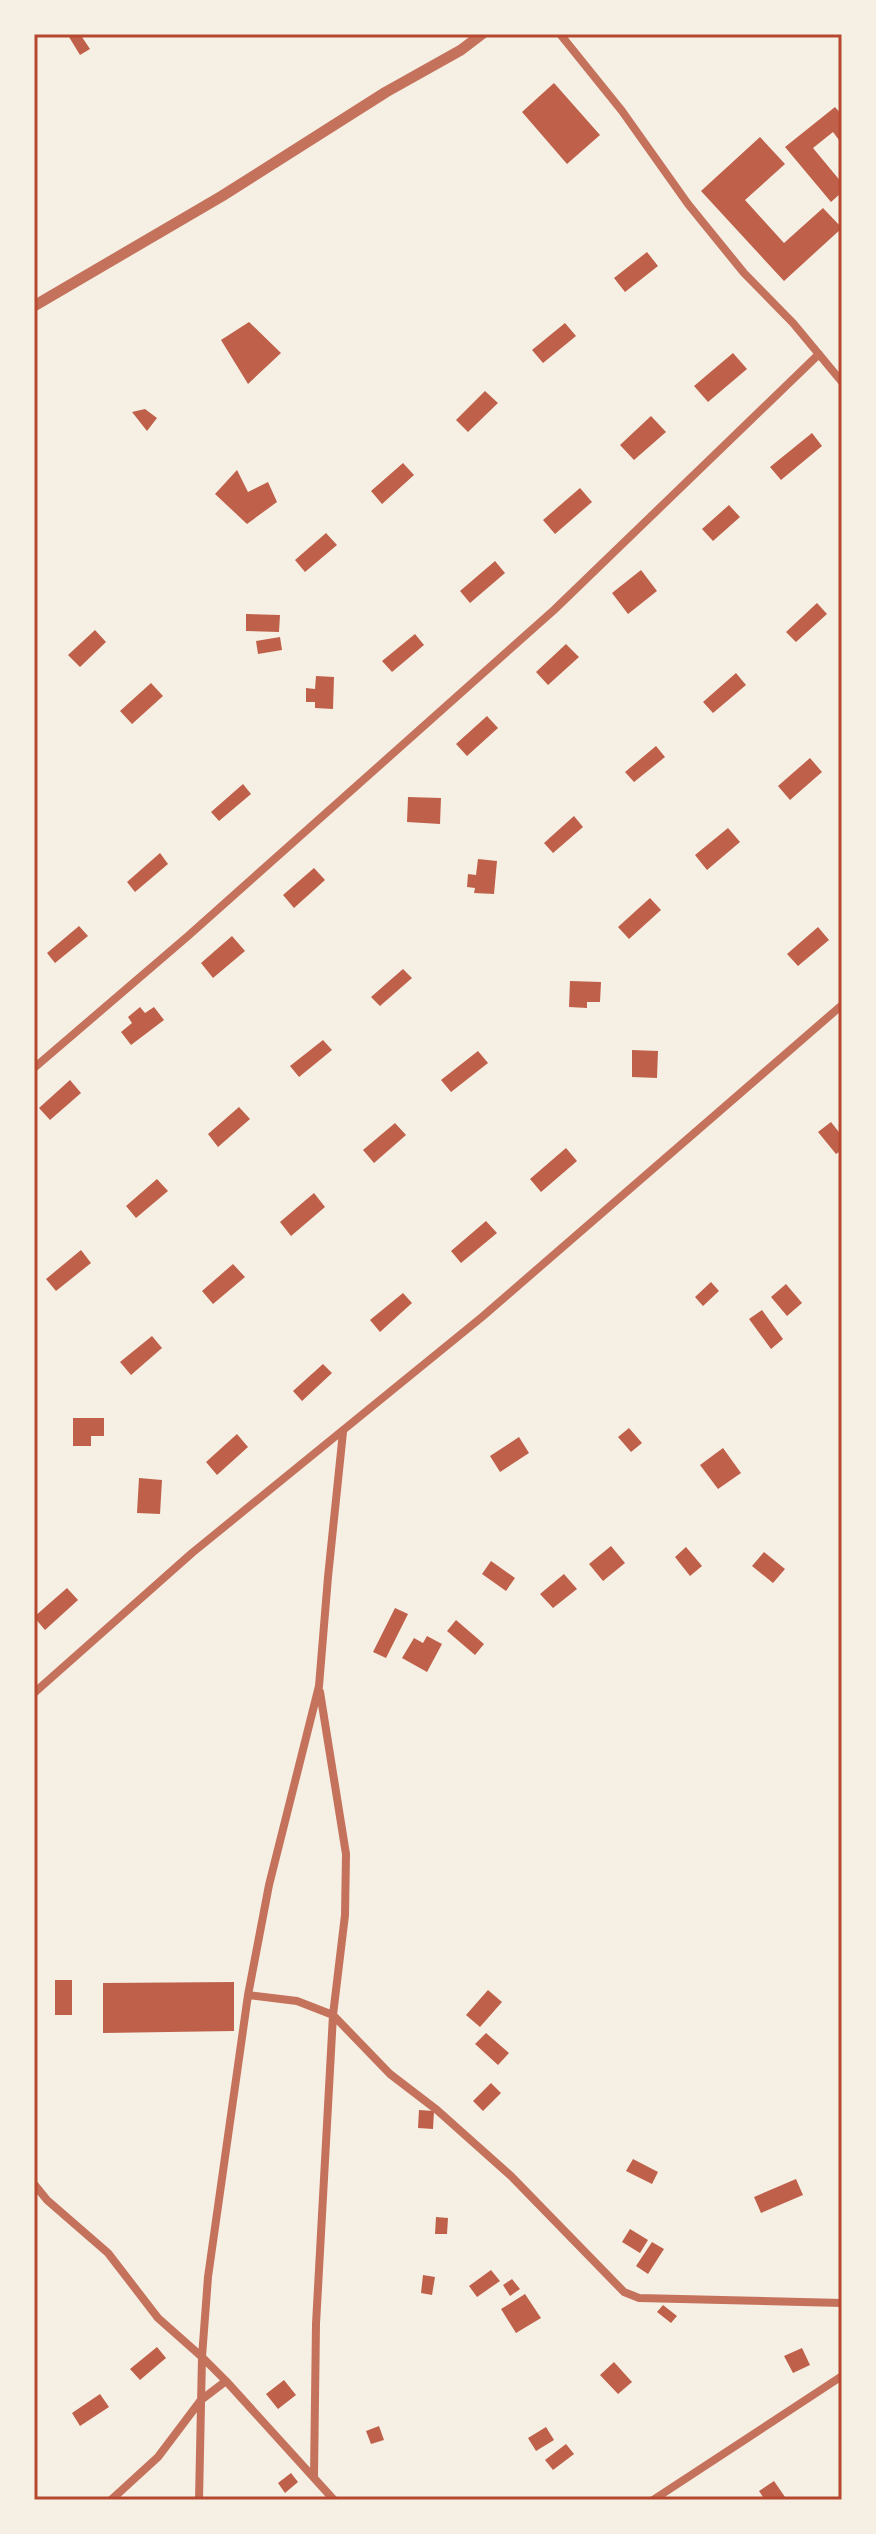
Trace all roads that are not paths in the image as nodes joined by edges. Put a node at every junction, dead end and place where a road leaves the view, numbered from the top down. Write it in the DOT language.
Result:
graph roads {
  1 [pos="482,34"];
  2 [pos="560,34"];
  3 [pos="34,306"];
  4 [pos="819,354"];
  5 [pos="842,382"];
  6 [pos="842,1005"];
  7 [pos="34,1068"];
  8 [pos="343,1432"];
  9 [pos="319,1686"];
  10 [pos="34,1693"];
  11 [pos="248,1995"];
  12 [pos="333,2015"];
  13 [pos="34,2184"];
  14 [pos="842,2303"];
  15 [pos="202,2357"];
  16 [pos="842,2376"];
  17 [pos="226,2381"];
  18 [pos="201,2400"];
  19 [pos="314,2476"];
  20 [pos="111,2500"];
  21 [pos="199,2500"];
  22 [pos="334,2500"];
  23 [pos="653,2500"];
  1 -- 3 [label="street"];
  2 -- 4 [label="street"];
  4 -- 5 [label="street"];
  4 -- 7 [label="street"];
  6 -- 8 [label="street"];
  8 -- 9 [label="street"];
  8 -- 10 [label="street"];
  9 -- 11 [label="street"];
  9 -- 12 [label="street"];
  11 -- 12 [label="street"];
  11 -- 15 [label="street"];
  12 -- 14 [label="street"];
  12 -- 19 [label="street"];
  13 -- 15 [label="street"];
  15 -- 17 [label="street"];
  15 -- 18 [label="street"];
  16 -- 23 [label="street"];
  17 -- 18 [label="street"];
  17 -- 19 [label="street"];
  18 -- 20 [label="street"];
  18 -- 21 [label="street"];
  19 -- 22 [label="street"];
}
